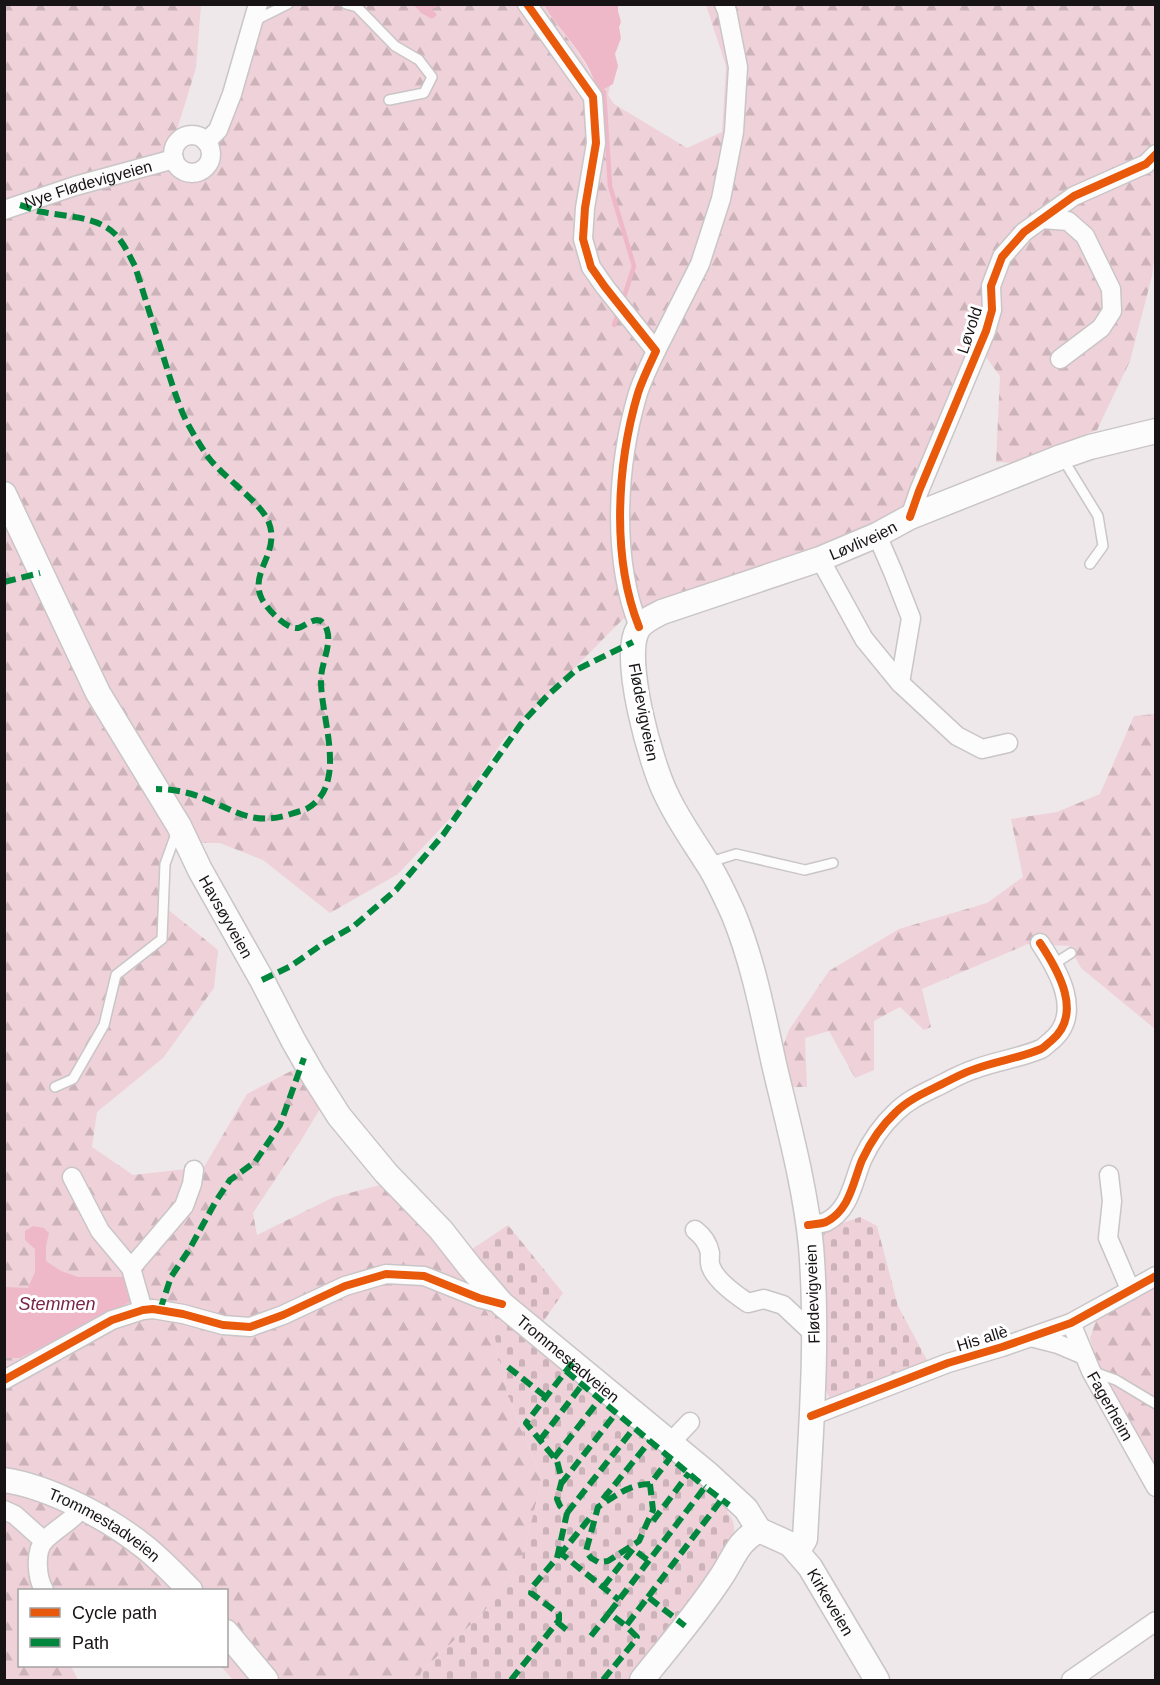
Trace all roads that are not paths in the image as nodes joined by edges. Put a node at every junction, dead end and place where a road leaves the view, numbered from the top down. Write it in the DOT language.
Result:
graph roads {
  1 [pos="288,4"];
  2 [pos="346,4"];
  3 [pos="527,4"];
  4 [pos="724,4"];
  5 [pos="256,13"];
  6 [pos="389,100"];
  7 [pos="206,142"];
  8 [pos="1155,153"];
  9 [pos="174,159"];
  10 [pos="4,210"];
  11 [pos="1042,219"];
  12 [pos="656,351"];
  13 [pos="1060,359"];
  14 [pos="1155,431"];
  15 [pos="1061,457"];
  16 [pos="4,494"];
  17 [pos="910,517"];
  18 [pos="877,535"];
  19 [pos="820,559"];
  20 [pos="1090,564"];
  21 [pos="639,627"];
  22 [pos="900,683"];
  23 [pos="1008,743"];
  24 [pos="179,825"];
  25 [pos="708,863"];
  26 [pos="833,863"];
  27 [pos="1040,943"];
  28 [pos="1071,953"];
  29 [pos="1054,964"];
  30 [pos="55,1087"];
  31 [pos="194,1170"];
  32 [pos="1109,1175"];
  33 [pos="72,1177"];
  34 [pos="808,1225"];
  35 [pos="695,1230"];
  36 [pos="130,1268"];
  37 [pos="1155,1276"];
  38 [pos="1130,1289"];
  39 [pos="502,1304"];
  40 [pos="143,1310"];
  41 [pos="1071,1323"];
  42 [pos="815,1335"];
  43 [pos="1031,1337"];
  44 [pos="1088,1363"];
  45 [pos="4,1380"];
  46 [pos="1155,1404"];
  47 [pos="811,1416"];
  48 [pos="690,1422"];
  49 [pos="671,1442"];
  50 [pos="4,1480"];
  51 [pos="1155,1487"];
  52 [pos="82,1508"];
  53 [pos="4,1510"];
  54 [pos="765,1533"];
  55 [pos="44,1541"];
  56 [pos="798,1551"];
  57 [pos="44,1589"];
  58 [pos="189,1589"];
  59 [pos="1155,1621"];
  60 [pos="228,1634"];
  61 [pos="266,1680"];
  62 [pos="642,1680"];
  63 [pos="877,1680"];
  64 [pos="1071,1680"];
  1 -- 5 [label="lane"];
  2 -- 6 [label="lane"];
  3 -- 12 [label="street"];
  4 -- 12 [label="street"];
  5 -- 7 [label="street"];
  7 -- 9 [label="street, Nye Flødevigveien"];
  7 -- 9 [label="street, Nye Flødevigveien"];
  8 -- 11 [label="street, Løvold"];
  9 -- 10 [label="street, Nye Flødevigveien"];
  11 -- 13 [label="street"];
  11 -- 17 [label="street, Løvold"];
  12 -- 21 [label="street"];
  14 -- 15 [label="main road, Løvliveien"];
  15 -- 17 [label="main road, Løvliveien"];
  15 -- 20 [label="lane"];
  16 -- 24 [label="main road, Havsøyveien"];
  17 -- 18 [label="main road, Løvliveien"];
  18 -- 19 [label="main road, Løvliveien"];
  18 -- 22 [label="street"];
  19 -- 21 [label="main road, Løvliveien"];
  19 -- 22 [label="street"];
  21 -- 25 [label="main road, Flødevigveien"];
  22 -- 23 [label="street"];
  24 -- 30 [label="lane"];
  24 -- 39 [label="main road, Havsøyveien"];
  25 -- 26 [label="lane"];
  25 -- 34 [label="main road, Flødevigveien"];
  27 -- 29 [label="street"];
  28 -- 29 [label="lane"];
  29 -- 34 [label="street"];
  31 -- 36 [label="street"];
  32 -- 38 [label="street"];
  33 -- 36 [label="street"];
  34 -- 42 [label="main road, Flødevigveien"];
  35 -- 42 [label="street"];
  36 -- 40 [label="street"];
  37 -- 38 [label="street, His allè"];
  38 -- 41 [label="street, His allè"];
  39 -- 40 [label="street, Trommestadveien"];
  39 -- 49 [label="main road, Trommestadveien"];
  40 -- 45 [label="street, Trommestadveien"];
  41 -- 43 [label="street, His allè"];
  41 -- 44 [label="street, Fagerheim"];
  42 -- 47 [label="main road, Flødevigveien"];
  43 -- 44 [label="street"];
  43 -- 47 [label="street, His allè"];
  44 -- 46 [label="lane"];
  44 -- 51 [label="street, Fagerheim"];
  47 -- 56 [label="main road, Flødevigveien"];
  48 -- 49 [label="street"];
  49 -- 54 [label="main road, Trommestadveien"];
  50 -- 52 [label="main road, Trommestadveien"];
  52 -- 55 [label="street"];
  52 -- 58 [label="main road, Trommestadveien"];
  53 -- 55 [label="street"];
  54 -- 56 [label="main road, Kirkeveien"];
  54 -- 62 [label="main road"];
  55 -- 57 [label="street"];
  56 -- 63 [label="main road, Kirkeveien"];
  59 -- 64 [label="street"];
  60 -- 61 [label="main road"];
}
